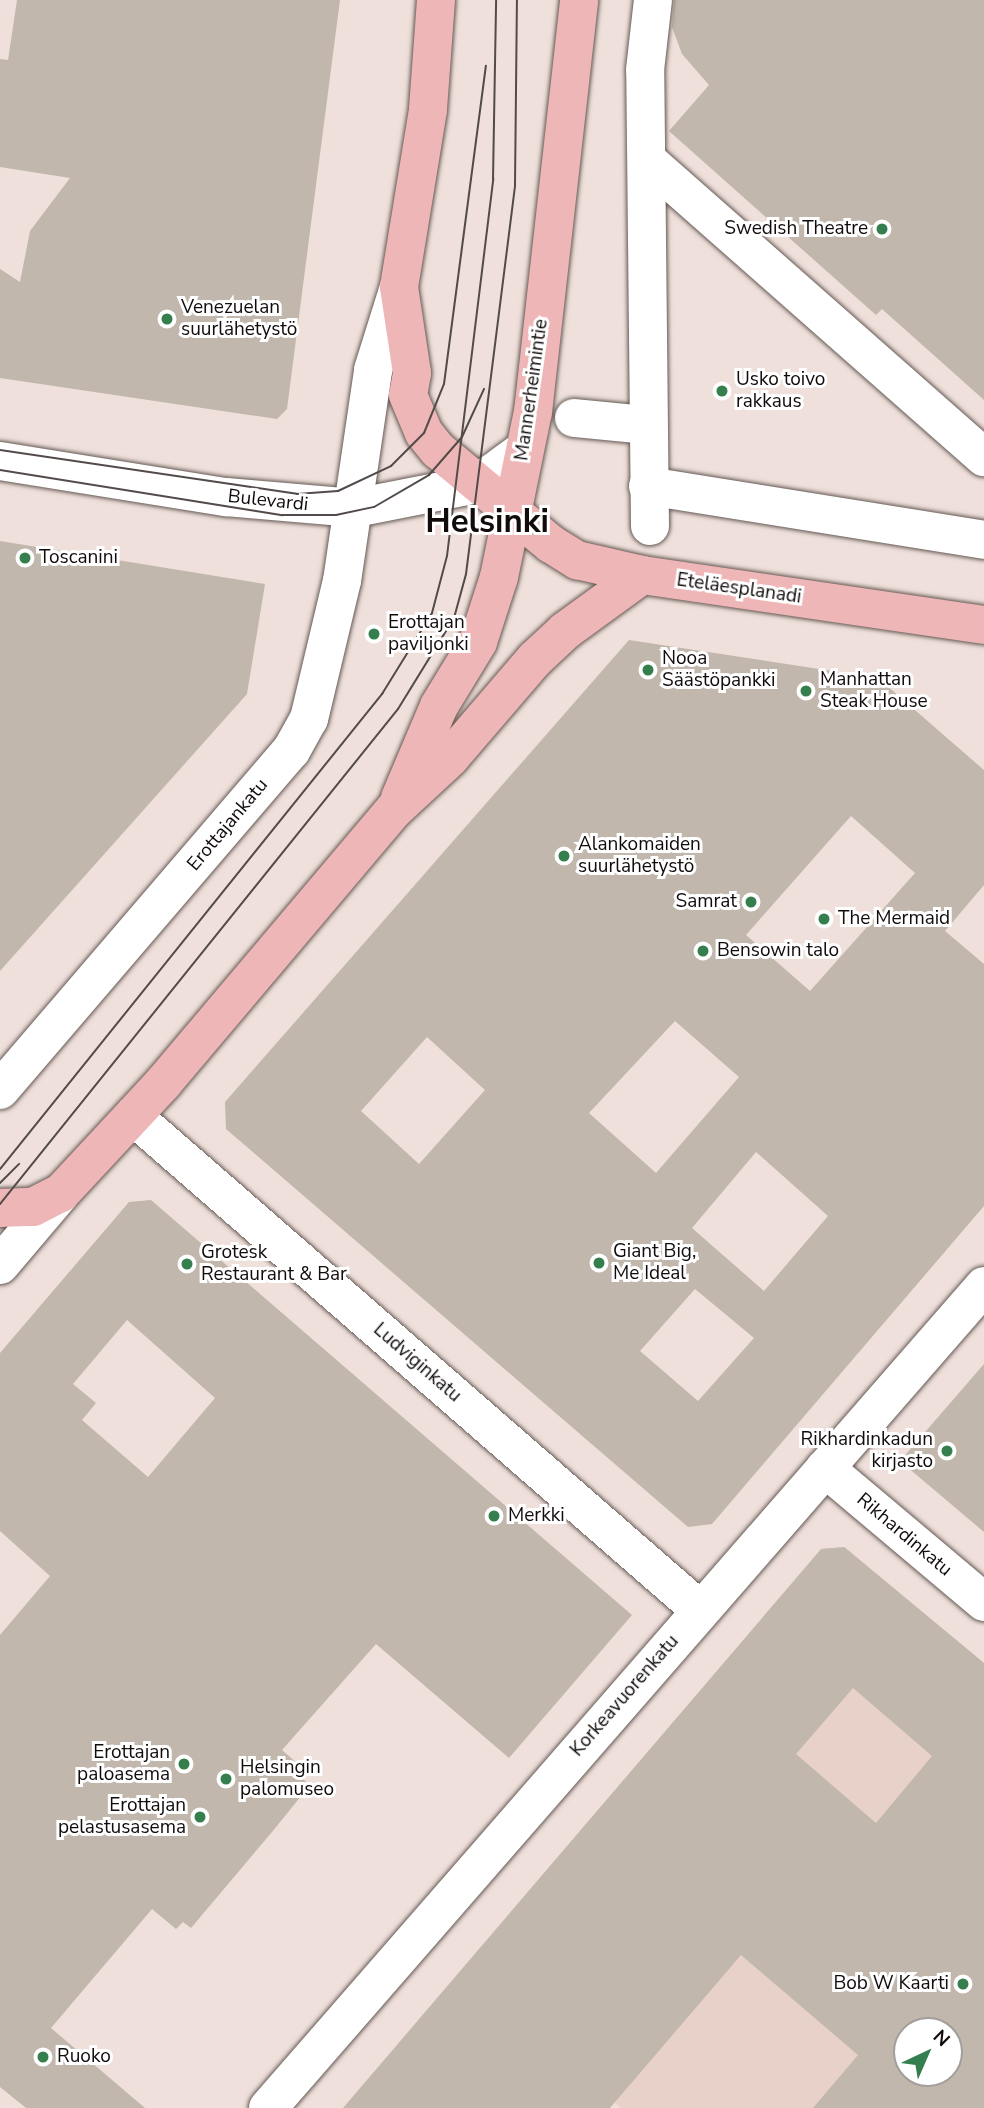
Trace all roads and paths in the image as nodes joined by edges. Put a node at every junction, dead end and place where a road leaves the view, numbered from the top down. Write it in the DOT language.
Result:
graph roads {
  1 [pos="436,0"];
  2 [pos="579,0"];
  3 [pos="653,0"];
  4 [pos="648,161"];
  5 [pos="399,287"];
  6 [pos="574,418"];
  7 [pos="647,425"];
  8 [pos="524,450"];
  9 [pos="984,457"];
  10 [pos="0,460"];
  11 [pos="477,484"];
  12 [pos="648,486"];
  13 [pos="355,508"];
  14 [pos="511,512"];
  15 [pos="650,526"];
  16 [pos="984,540"];
  17 [pos="642,575"];
  18 [pos="984,625"];
  19 [pos="395,809"];
  20 [pos="0,1090"];
  21 [pos="133,1116"];
  22 [pos="61,1193"];
  23 [pos="0,1208"];
  24 [pos="0,1265"];
  25 [pos="984,1286"];
  26 [pos="825,1468"];
  27 [pos="984,1602"];
  28 [pos="700,1610"];
  29 [pos="268,2108"];
  1 -- 5 [label="main road"];
  2 -- 8 [label="main road, Mannerheimintie"];
  3 -- 4 [label="street"];
  4 -- 7 [label="street"];
  4 -- 9 [label="street"];
  5 -- 11 [label="main road"];
  5 -- 13 [label="street"];
  6 -- 7 [label="street"];
  7 -- 12 [label="street"];
  8 -- 11 [label="street, Bulevardi"];
  8 -- 14 [label="main road, Mannerheimintie"];
  10 -- 13 [label="street, Bulevardi"];
  11 -- 13 [label="street, Bulevardi"];
  11 -- 14 [label="main road"];
  12 -- 15 [label="street"];
  12 -- 16 [label="street"];
  13 -- 20 [label="street, Erottajankatu"];
  14 -- 17 [label="main road, Eteläesplanadi"];
  14 -- 19 [label="main road"];
  17 -- 18 [label="main road, Eteläesplanadi"];
  17 -- 19 [label="main road"];
  19 -- 21 [label="main road"];
  21 -- 22 [label="main road"];
  21 -- 28 [label="street, Ludviginkatu"];
  22 -- 23 [label="main road"];
  22 -- 24 [label="street"];
  25 -- 26 [label="street, Korkeavuorenkatu"];
  26 -- 27 [label="street, Rikhardinkatu"];
  26 -- 28 [label="street, Korkeavuorenkatu"];
  28 -- 29 [label="street, Korkeavuorenkatu"];
}
